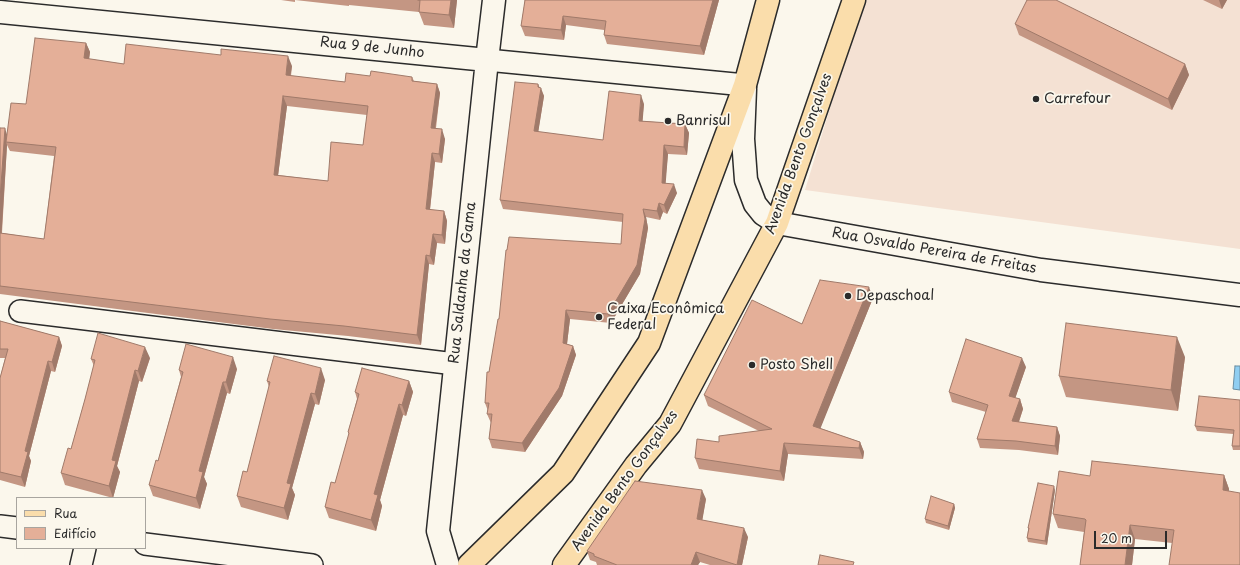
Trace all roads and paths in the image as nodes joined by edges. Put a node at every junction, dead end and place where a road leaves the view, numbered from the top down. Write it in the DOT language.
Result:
graph roads {
  1 [pos="494,0"];
  2 [pos="768,0"];
  3 [pos="854,0"];
  4 [pos="0,12"];
  5 [pos="487,60"];
  6 [pos="745,85"];
  7 [pos="777,223"];
  8 [pos="1240,294"];
  9 [pos="20,312"];
  10 [pos="455,364"];
  11 [pos="0,526"];
  12 [pos="16,528"];
  13 [pos="146,544"];
  14 [pos="84,549"];
  15 [pos="292,564"];
  16 [pos="81,565"];
  17 [pos="312,565"];
  18 [pos="448,565"];
  19 [pos="469,565"];
  20 [pos="564,565"];
  1 -- 5 [label="street, Rua Saldanha da Gama"];
  2 -- 6 [label="main road"];
  3 -- 7 [label="main road, Avenida Bento Gonçalves"];
  4 -- 5 [label="street, Rua 9 de Junho"];
  5 -- 6 [label="street, Rua 9 de Junho"];
  5 -- 10 [label="street, Rua Saldanha da Gama"];
  6 -- 7 [label="street, Rua Osvaldo Pereira de Freitas"];
  6 -- 19 [label="main road"];
  7 -- 8 [label="street, Rua Osvaldo Pereira de Freitas"];
  7 -- 20 [label="main road, Avenida Bento Gonçalves"];
  9 -- 10 [label="street"];
  10 -- 18 [label="street, Rua Saldanha da Gama"];
  11 -- 12 [label="street"];
  13 -- 15 [label="street"];
  14 -- 16 [label="street"];
  15 -- 17 [label="street"];
}
